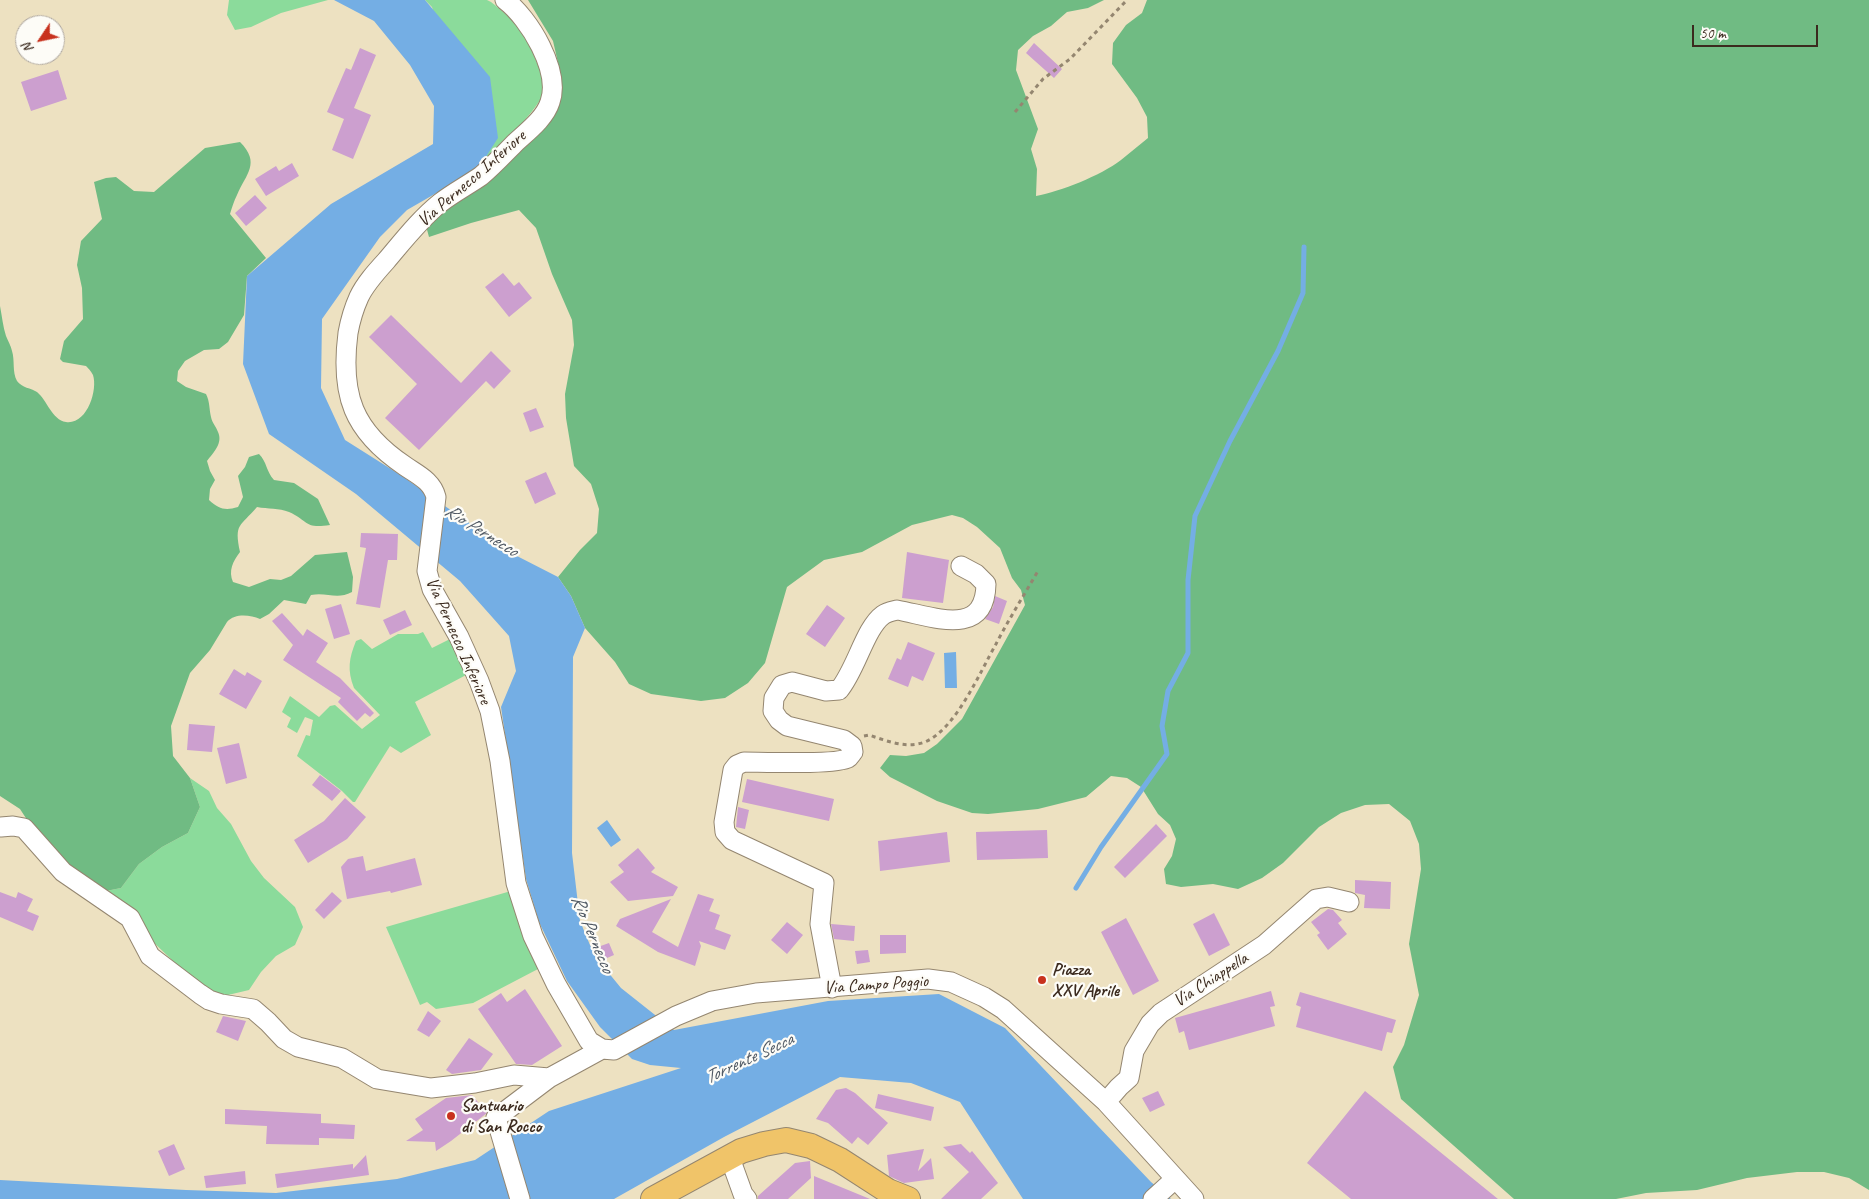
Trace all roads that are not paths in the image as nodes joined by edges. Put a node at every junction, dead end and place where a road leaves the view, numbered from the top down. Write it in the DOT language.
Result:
graph roads {
  1 [pos="505,0"];
  2 [pos="961,566"];
  3 [pos="0,827"];
  4 [pos="1349,902"];
  5 [pos="832,988"];
  6 [pos="608,1050"];
  7 [pos="549,1078"];
  8 [pos="1106,1102"];
  9 [pos="730,1158"];
  10 [pos="1171,1182"];
  11 [pos="520,1199"];
  12 [pos="653,1199"];
  13 [pos="746,1199"];
  14 [pos="908,1199"];
  15 [pos="1153,1199"];
  16 [pos="1194,1199"];
  1 -- 6 [label="street, Via Pernecco Inferiore"];
  2 -- 5 [label="street"];
  3 -- 7 [label="street"];
  4 -- 8 [label="street, Via Chiappella"];
  5 -- 6 [label="street, Via Campo Poggio"];
  5 -- 8 [label="street, Via Campo Poggio"];
  6 -- 7 [label="street, Via Campo Poggio"];
  7 -- 11 [label="street, Via Campo Poggio"];
  8 -- 10 [label="street, Via Campo Poggio"];
  9 -- 12 [label="main road"];
  9 -- 13 [label="street"];
  9 -- 14 [label="main road"];
  10 -- 15 [label="street"];
  10 -- 16 [label="street, Via Campo Poggio"];
}
